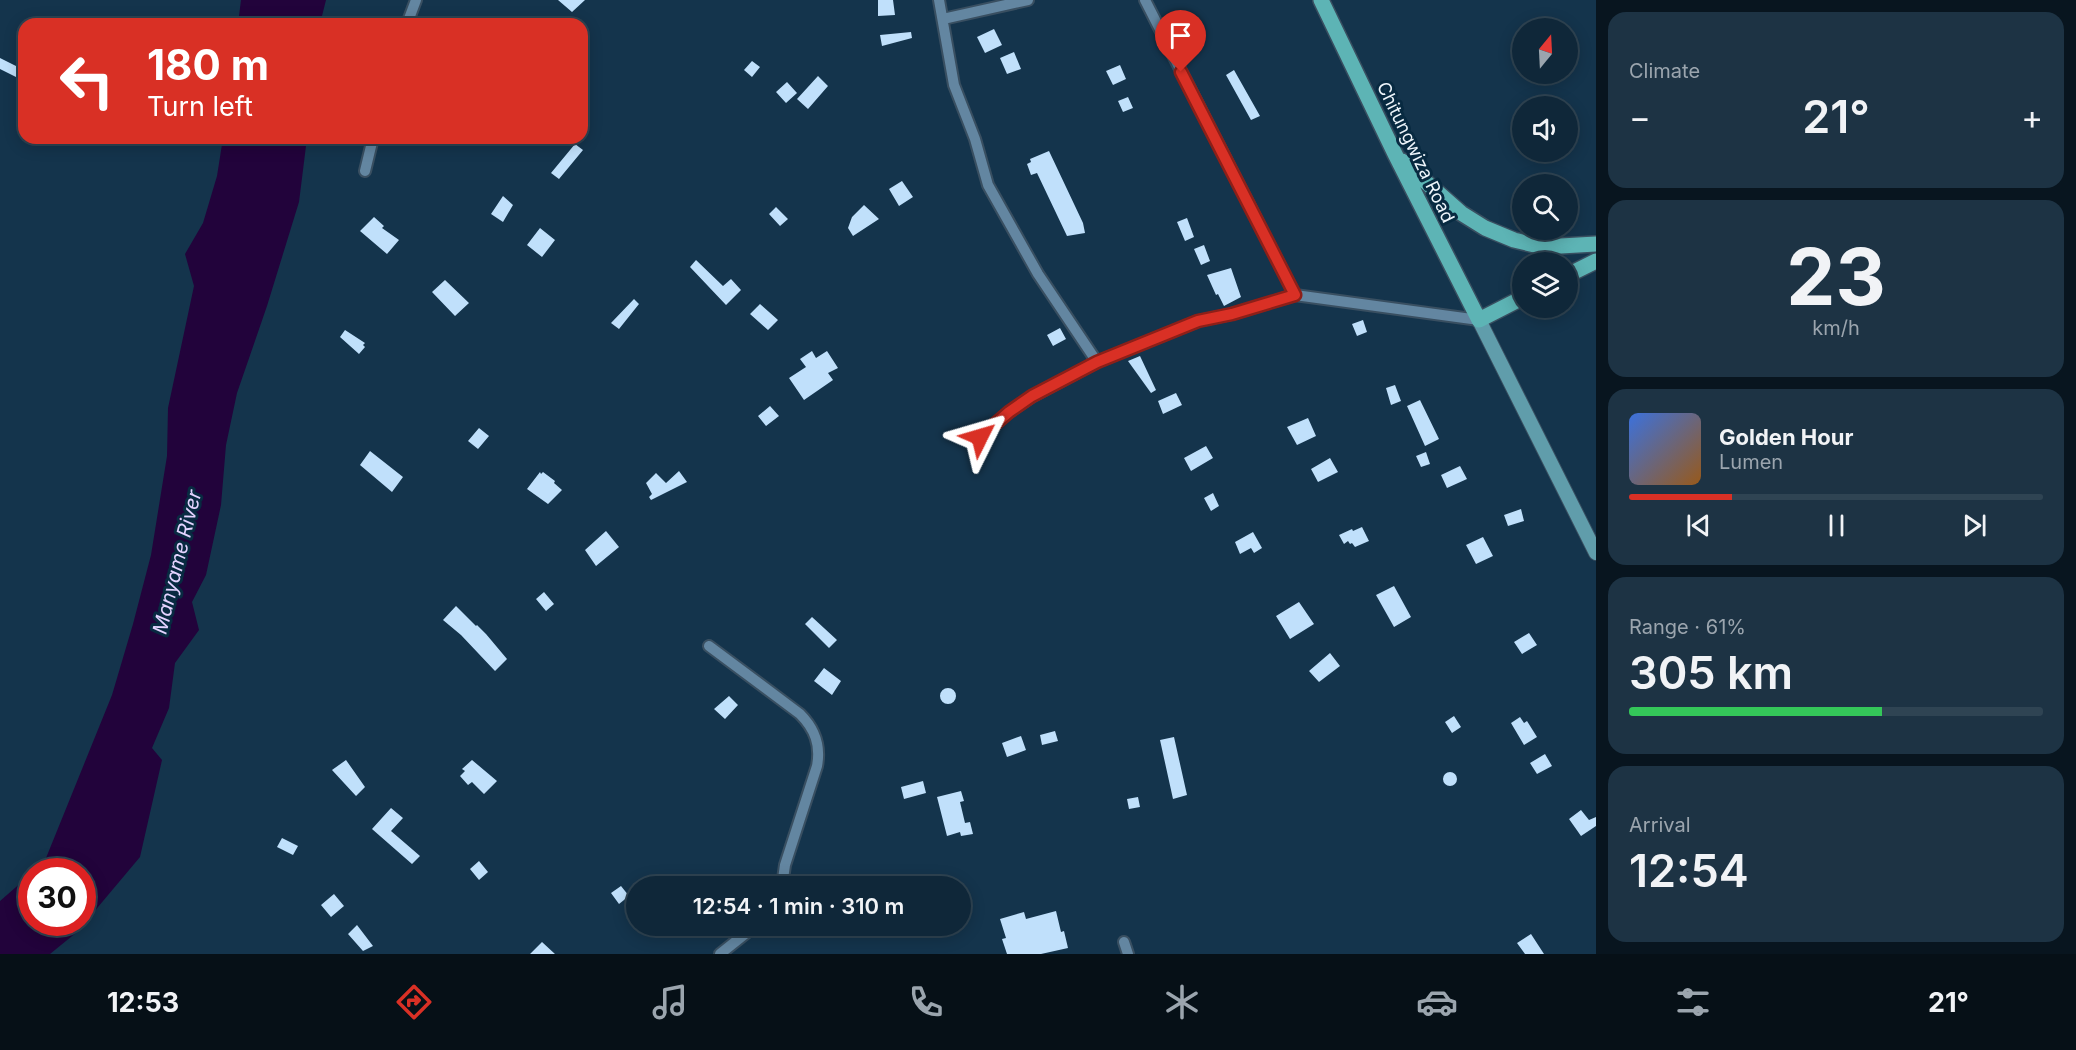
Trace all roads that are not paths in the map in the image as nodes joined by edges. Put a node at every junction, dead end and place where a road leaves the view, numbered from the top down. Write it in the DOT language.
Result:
graph roads {
  1 [pos="416,0"];
  2 [pos="939,0"];
  3 [pos="1028,0"];
  4 [pos="1145,0"];
  5 [pos="1321,0"];
  6 [pos="409,18"];
  7 [pos="943,19"];
  8 [pos="372,144"];
  9 [pos="1395,154"];
  10 [pos="365,171"];
  11 [pos="1596,244"];
  12 [pos="1596,261"];
  13 [pos="1578,270"];
  14 [pos="1295,295"];
  15 [pos="1512,303"];
  16 [pos="1479,320"];
  17 [pos="1097,362"];
  18 [pos="980,437"];
  19 [pos="1596,553"];
  20 [pos="709,645"];
  21 [pos="783,876"];
  22 [pos="742,936"];
  23 [pos="1124,942"];
  24 [pos="720,954"];
  25 [pos="1128,954"];
  1 -- 6 [label="street"];
  2 -- 7 [label="street"];
  3 -- 7 [label="street"];
  4 -- 14 [label="street"];
  5 -- 9 [label="main road, Chitungwiza Road"];
  7 -- 17 [label="street"];
  8 -- 10 [label="street"];
  9 -- 11 [label="main road"];
  9 -- 16 [label="main road, Chitungwiza Road"];
  12 -- 13 [label="main road"];
  14 -- 16 [label="street"];
  14 -- 17 [label="street"];
  15 -- 16 [label="main road"];
  16 -- 19 [label="main road"];
  17 -- 18 [label="street"];
  20 -- 21 [label="street"];
  22 -- 24 [label="street"];
  23 -- 25 [label="street"];
}
